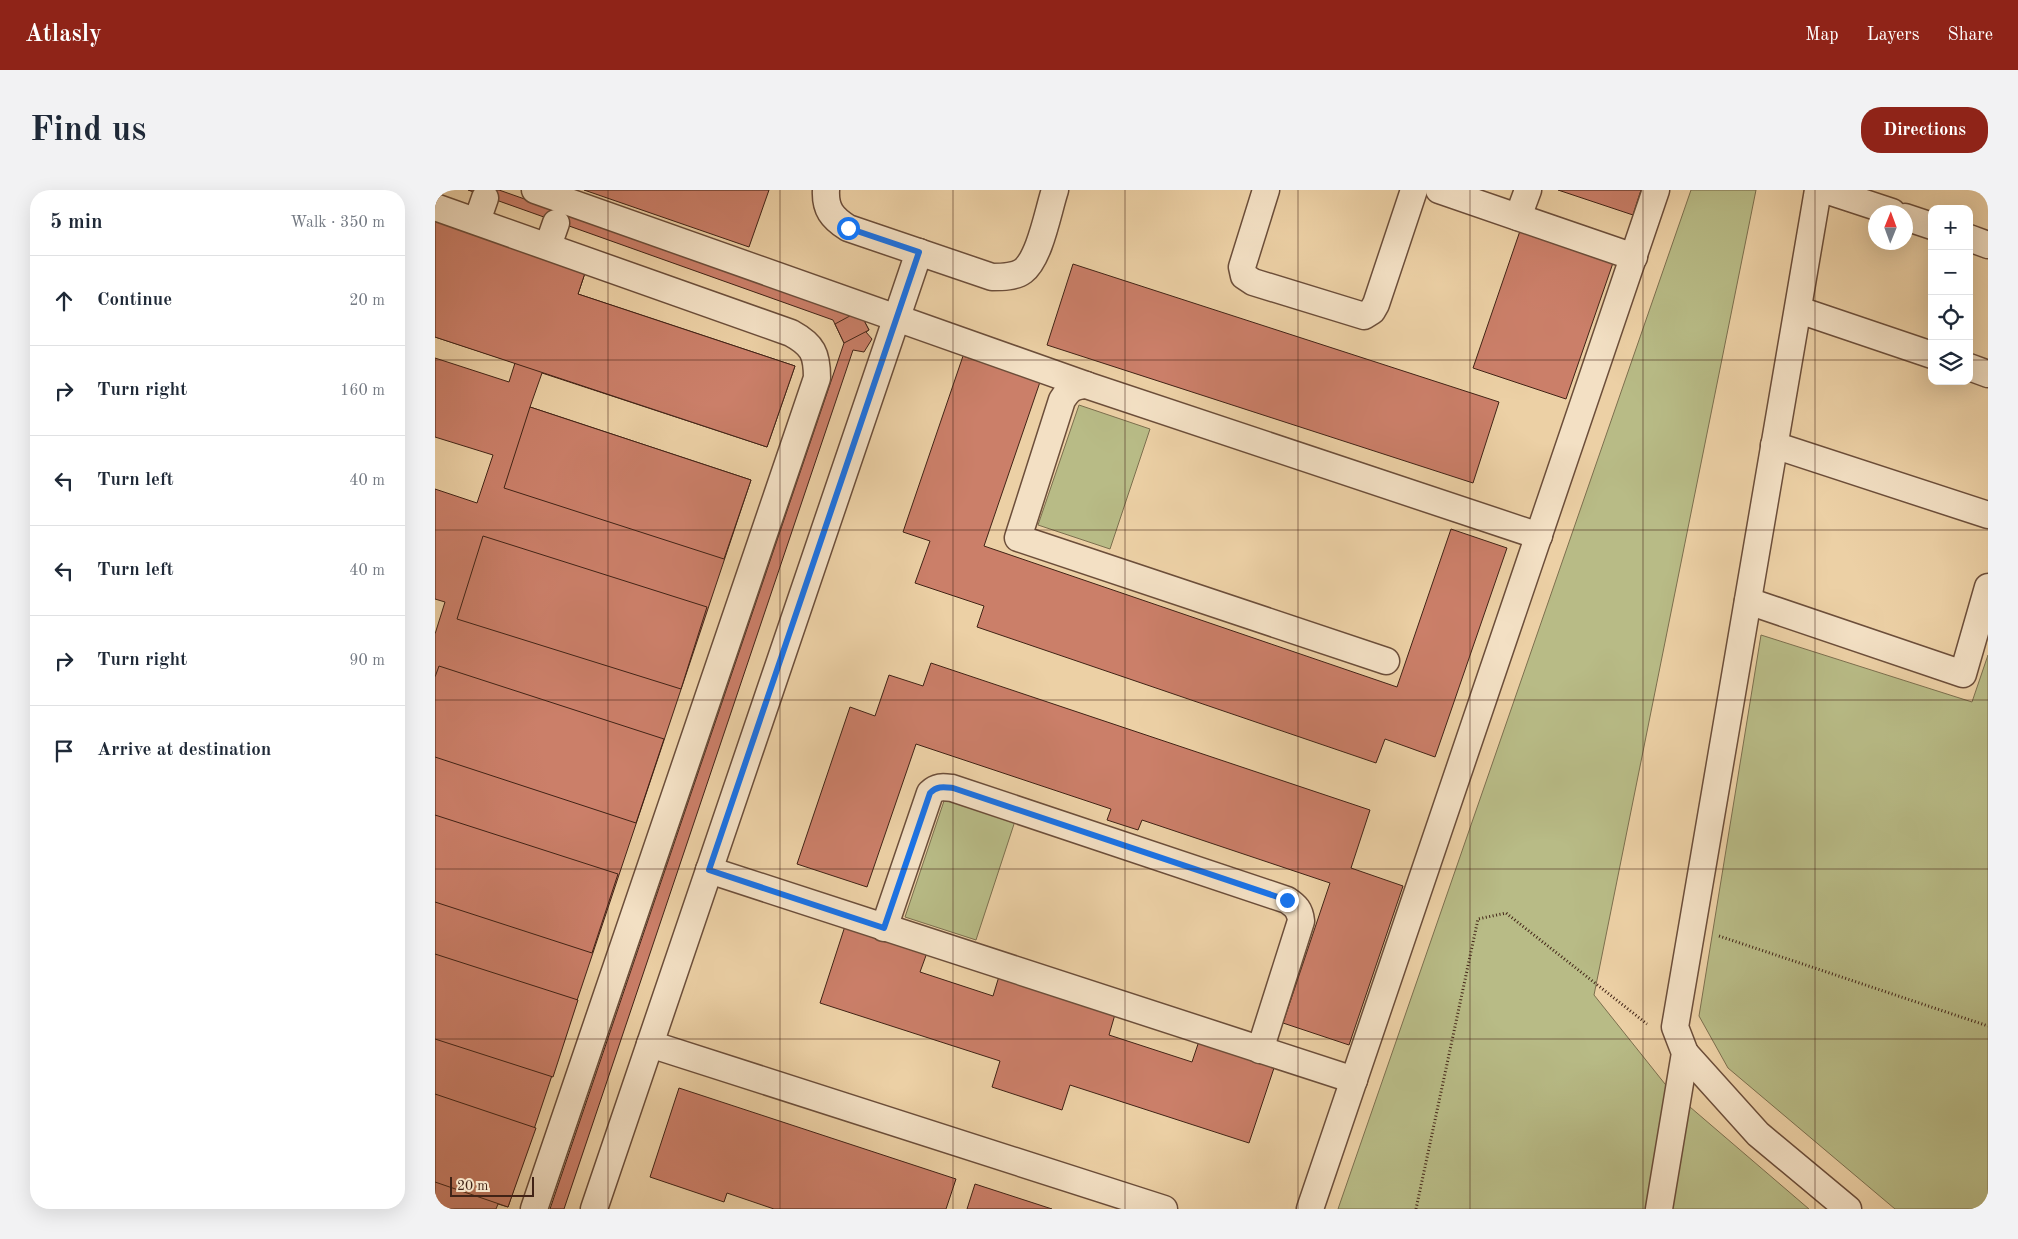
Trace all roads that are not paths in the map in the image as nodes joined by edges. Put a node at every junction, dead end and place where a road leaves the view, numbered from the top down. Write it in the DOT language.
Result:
graph roads {
  1 [pos="535,190"];
  2 [pos="826,190"];
  3 [pos="1055,190"];
  4 [pos="1266,190"];
  5 [pos="1414,190"];
  6 [pos="1439,190"];
  7 [pos="1528,190"];
  8 [pos="1656,190"];
  9 [pos="1818,190"];
  10 [pos="1825,190"];
  11 [pos="1871,205"];
  12 [pos="435,207"];
  13 [pos="1518,217"];
  14 [pos="557,220"];
  15 [pos="1913,220"];
  16 [pos="1928,225"];
  17 [pos="1973,239"];
  18 [pos="1988,244"];
  19 [pos="919,252"];
  20 [pos="1634,257"];
  21 [pos="1799,310"];
  22 [pos="896,318"];
  23 [pos="1928,354"];
  24 [pos="1973,368"];
  25 [pos="1988,374"];
  26 [pos="1086,385"];
  27 [pos="1774,445"];
  28 [pos="1988,515"];
  29 [pos="1539,536"];
  30 [pos="1988,587"];
  31 [pos="1748,601"];
  32 [pos="1386,661"];
  33 [pos="709,870"];
  34 [pos="884,928"];
  35 [pos="650,1044"];
  36 [pos="1261,1050"];
  37 [pos="1685,1053"];
  38 [pos="1354,1080"];
  39 [pos="534,1209"];
  40 [pos="594,1209"];
  41 [pos="1164,1209"];
  42 [pos="1310,1209"];
  43 [pos="1659,1209"];
  44 [pos="1848,1209"];
  1 -- 14 [label="street"];
  2 -- 19 [label="street"];
  3 -- 19 [label="street"];
  4 -- 5 [label="street"];
  6 -- 13 [label="street"];
  7 -- 13 [label="street"];
  8 -- 20 [label="street"];
  9 -- 21 [label="street"];
  10 -- 11 [label="street"];
  12 -- 14 [label="street"];
  13 -- 20 [label="street"];
  14 -- 22 [label="street"];
  14 -- 39 [label="street"];
  15 -- 16 [label="street"];
  17 -- 18 [label="street"];
  19 -- 22 [label="street"];
  20 -- 29 [label="street"];
  21 -- 23 [label="street"];
  21 -- 27 [label="street"];
  22 -- 26 [label="street"];
  22 -- 33 [label="street"];
  24 -- 25 [label="street"];
  26 -- 29 [label="street"];
  26 -- 32 [label="street"];
  27 -- 28 [label="street"];
  27 -- 31 [label="street"];
  29 -- 38 [label="street"];
  30 -- 31 [label="street"];
  31 -- 37 [label="street"];
  33 -- 34 [label="street"];
  33 -- 35 [label="street"];
  34 -- 36 [label="street"];
  34 -- 36 [label="street"];
  35 -- 40 [label="street"];
  35 -- 41 [label="street"];
  36 -- 38 [label="street"];
  37 -- 43 [label="street"];
  37 -- 44 [label="street"];
  38 -- 42 [label="street"];
}
